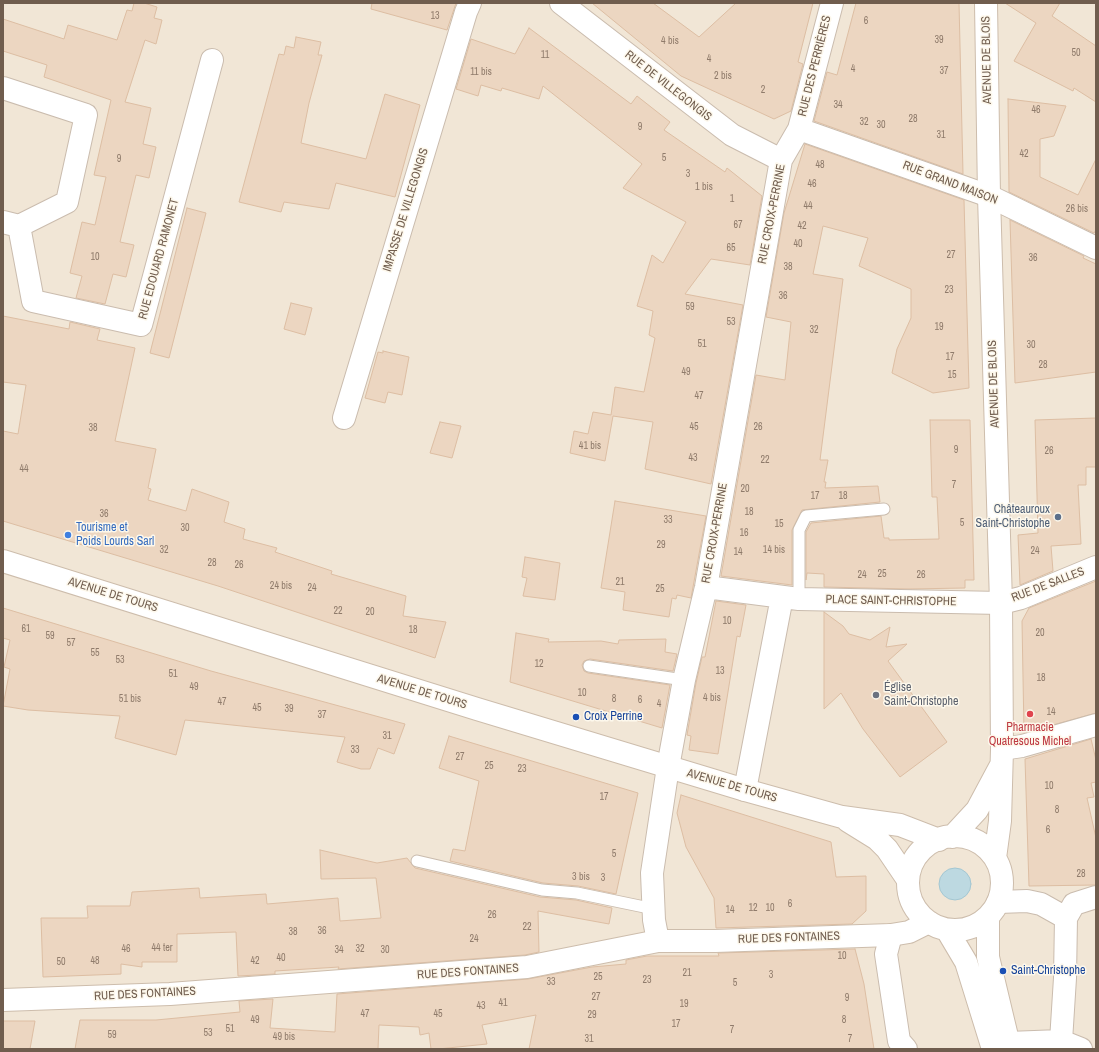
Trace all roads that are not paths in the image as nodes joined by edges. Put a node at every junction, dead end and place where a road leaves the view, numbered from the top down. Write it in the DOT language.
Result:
graph roads {
  1 [pos="470,3"];
  2 [pos="561,3"];
  3 [pos="832,3"];
  4 [pos="986,3"];
  5 [pos="212,60"];
  6 [pos="3,88"];
  7 [pos="799,129"];
  8 [pos="781,160"];
  9 [pos="989,196"];
  10 [pos="11,224"];
  11 [pos="1096,248"];
  12 [pos="344,418"];
  13 [pos="884,510"];
  14 [pos="3,561"];
  15 [pos="1096,567"];
  16 [pos="706,588"];
  17 [pos="790,598"];
  18 [pos="1001,603"];
  19 [pos="589,666"];
  20 [pos="684,680"];
  21 [pos="1096,725"];
  22 [pos="1002,756"];
  23 [pos="668,767"];
  24 [pos="745,790"];
  25 [pos="842,817"];
  26 [pos="946,838"];
  27 [pos="995,858"];
  28 [pos="417,862"];
  29 [pos="908,880"];
  30 [pos="1096,897"];
  31 [pos="654,909"];
  32 [pos="993,910"];
  33 [pos="1066,918"];
  34 [pos="938,926"];
  35 [pos="891,935"];
  36 [pos="658,941"];
  37 [pos="3,1000"];
  38 [pos="1061,1041"];
  39 [pos="996,1046"];
  40 [pos="906,1049"];
  41 [pos="1081,1049"];
  1 -- 12 [label="street, IMPASSE DE VILLEGONGIS"];
  2 -- 8 [label="street, RUE DE VILLEGONGIS"];
  3 -- 7 [label="street, RUE DES PERRIÈRES"];
  4 -- 9 [label="street, AVENUE DE BLOIS"];
  5 -- 10 [label="street, RUE EDOUARD RAMONET"];
  6 -- 10 [label="street, RUE EDOUARD RAMONET"];
  7 -- 8 [label="street, RUE CROIX-PERRINE"];
  7 -- 9 [label="street, RUE GRAND MAISON"];
  8 -- 16 [label="street, RUE CROIX-PERRINE"];
  9 -- 11 [label="street, RUE GRAND MAISON"];
  9 -- 18 [label="street, AVENUE DE BLOIS"];
  13 -- 17 [label="lane"];
  14 -- 23 [label="street, AVENUE DE TOURS"];
  15 -- 18 [label="street, RUE DE SALLES"];
  16 -- 17 [label="street, PLACE SAINT-CHRISTOPHE"];
  16 -- 20 [label="street, RUE CROIX-PERRINE"];
  17 -- 18 [label="street, PLACE SAINT-CHRISTOPHE"];
  17 -- 24 [label="street"];
  18 -- 22 [label="street, AVENUE DE BLOIS"];
  19 -- 20 [label="lane"];
  20 -- 23 [label="street, RUE CROIX-PERRINE"];
  21 -- 22 [label="street"];
  22 -- 26 [label="street, AVENUE DE BLOIS"];
  22 -- 27 [label="street, AVENUE DE BLOIS"];
  23 -- 24 [label="street, AVENUE DE TOURS"];
  23 -- 31 [label="street, RUE CROIX-PERRINE"];
  24 -- 25 [label="street, AVENUE DE TOURS"];
  25 -- 26 [label="street, AVENUE DE TOURS"];
  25 -- 29 [label="street, AVENUE DE TOURS"];
  26 -- 27 [label="street"];
  26 -- 29 [label="street"];
  27 -- 32 [label="street"];
  28 -- 31 [label="lane"];
  29 -- 34 [label="street"];
  30 -- 33 [label="street"];
  31 -- 36 [label="street, RUE CROIX-PERRINE"];
  32 -- 33 [label="street"];
  32 -- 34 [label="street"];
  32 -- 39 [label="street"];
  33 -- 38 [label="street"];
  34 -- 35 [label="street, RUE DES FONTAINES"];
  34 -- 39 [label="street"];
  35 -- 36 [label="street, RUE DES FONTAINES"];
  35 -- 40 [label="street"];
  36 -- 37 [label="street, RUE DES FONTAINES"];
  38 -- 39 [label="street"];
  38 -- 41 [label="street"];
}
